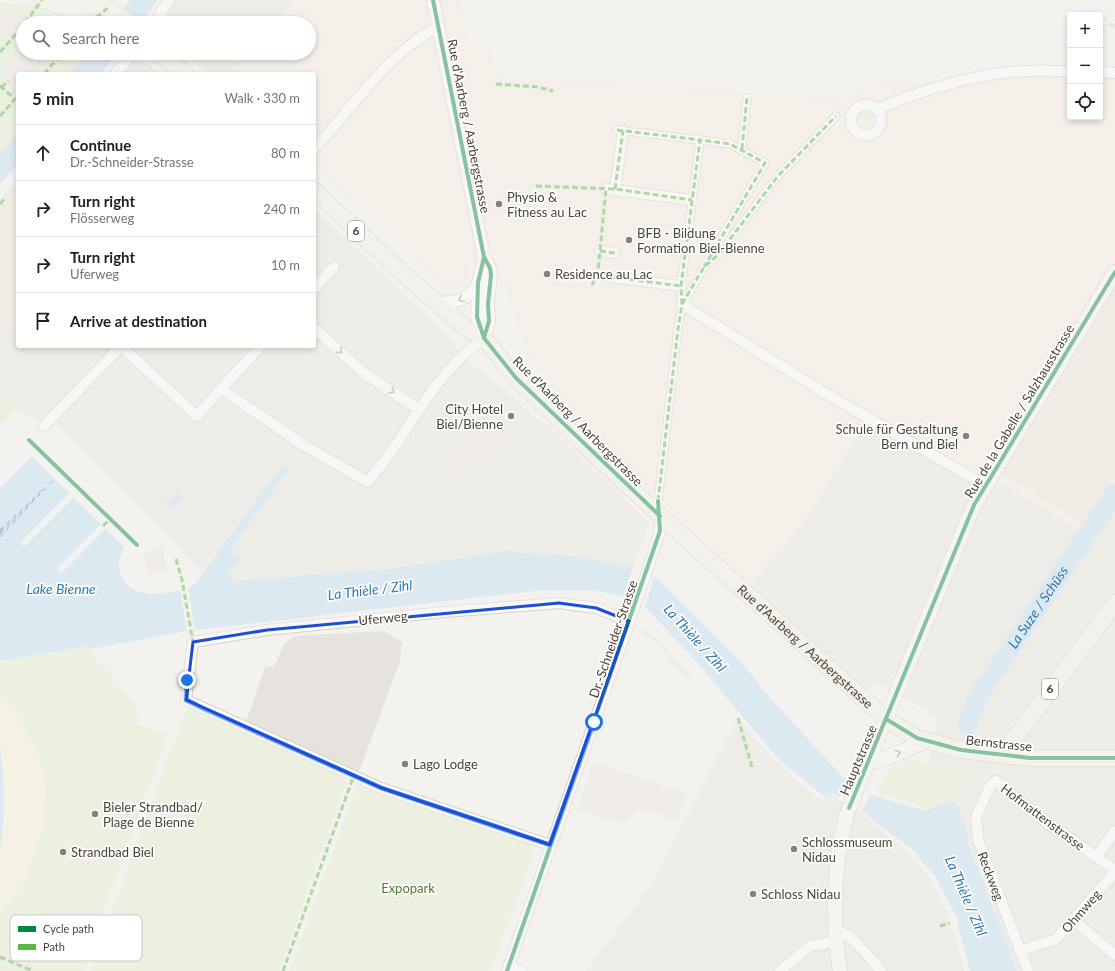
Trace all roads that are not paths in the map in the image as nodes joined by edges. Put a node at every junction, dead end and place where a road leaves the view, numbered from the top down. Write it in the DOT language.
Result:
graph roads {
  1 [pos="42,0"];
  2 [pos="169,0"];
  3 [pos="433,0"];
  4 [pos="111,6"];
  5 [pos="67,8"];
  6 [pos="73,16"];
  7 [pos="122,16"];
  8 [pos="159,16"];
  9 [pos="438,28"];
  10 [pos="127,60"];
  11 [pos="168,60"];
  12 [pos="1067,71"];
  13 [pos="116,72"];
  14 [pos="183,72"];
  15 [pos="1103,72"];
  16 [pos="1115,73"];
  17 [pos="748,97"];
  18 [pos="877,109"];
  19 [pos="836,116"];
  20 [pos="620,131"];
  21 [pos="700,140"];
  22 [pos="316,147"];
  23 [pos="742,149"];
  24 [pos="316,192"];
  25 [pos="692,200"];
  26 [pos="600,251"];
  27 [pos="615,253"];
  28 [pos="484,257"];
  29 [pos="334,267"];
  30 [pos="704,267"];
  31 [pos="1115,272"];
  32 [pos="611,277"];
  33 [pos="478,283"];
  34 [pos="681,286"];
  35 [pos="316,287"];
  36 [pos="438,303"];
  37 [pos="682,304"];
  38 [pos="316,330"];
  39 [pos="484,338"];
  40 [pos="119,348"];
  41 [pos="123,348"];
  42 [pos="259,348"];
  43 [pos="221,389"];
  44 [pos="418,409"];
  45 [pos="44,426"];
  46 [pos="984,485"];
  47 [pos="659,508"];
  48 [pos="1115,603"];
  49 [pos="630,618"];
  50 [pos="886,719"];
  51 [pos="927,741"];
  52 [pos="1003,754"];
  53 [pos="1115,758"];
  54 [pos="868,762"];
  55 [pos="996,781"];
  56 [pos="1115,830"];
  57 [pos="550,845"];
  58 [pos="1096,857"];
  59 [pos="1115,871"];
  60 [pos="1073,920"];
  61 [pos="836,936"];
  62 [pos="1020,951"];
  63 [pos="1115,955"];
  64 [pos="508,968"];
  65 [pos="521,971"];
  66 [pos="780,971"];
  67 [pos="840,971"];
  68 [pos="881,971"];
  69 [pos="1028,971"];
  1 -- 5 [label="main road"];
  2 -- 8 [label="street"];
  3 -- 9 [label="street, Rue d'Aarberg / Aarbergstrasse"];
  4 -- 5 [label="main road"];
  4 -- 7 [label="main road"];
  5 -- 6 [label="main road"];
  9 -- 22 [label="street"];
  9 -- 28 [label="street, Rue d'Aarberg / Aarbergstrasse"];
  10 -- 13 [label="street"];
  11 -- 14 [label="main road"];
  12 -- 18 [label="street"];
  15 -- 16 [label="street"];
  17 -- 23 [label="street"];
  19 -- 30 [label="street"];
  20 -- 21 [label="street"];
  20 -- 25 [label="street"];
  21 -- 23 [label="street"];
  21 -- 25 [label="street"];
  23 -- 30 [label="street"];
  24 -- 36 [label="main road, 6"];
  25 -- 34 [label="street"];
  26 -- 27 [label="street"];
  28 -- 33 [label="street, Rue d'Aarberg / Aarbergstrasse"];
  28 -- 39 [label="street, Rue d'Aarberg / Aarbergstrasse"];
  29 -- 35 [label="street"];
  30 -- 37 [label="street"];
  31 -- 46 [label="main road, Rue de la Gabelle / Salzhausstrasse"];
  32 -- 34 [label="street"];
  33 -- 36 [label="street, Rue d'Aarberg / Aarbergstrasse, one-way"];
  33 -- 39 [label="street, Rue d'Aarberg / Aarbergstrasse"];
  34 -- 37 [label="street"];
  36 -- 39 [label="main road, 6"];
  37 -- 46 [label="street"];
  37 -- 47 [label="street"];
  38 -- 44 [label="street, one-way"];
  39 -- 44 [label="street"];
  39 -- 47 [label="main road, Rue d'Aarberg / Aarbergstrasse / 6"];
  40 -- 45 [label="street"];
  41 -- 43 [label="street"];
  42 -- 43 [label="street"];
  43 -- 44 [label="street"];
  46 -- 50 [label="main road, Rue de la Gabelle / Salzhausstrasse"];
  47 -- 49 [label="street, Dr.-Schneider-Strasse"];
  47 -- 50 [label="main road, Rue d'Aarberg / Aarbergstrasse"];
  48 -- 52 [label="main road, 6"];
  49 -- 57 [label="street, Dr.-Schneider-Strasse"];
  49 -- 57 [label="street, Uferweg"];
  50 -- 51 [label="main road, Bernstrasse"];
  50 -- 54 [label="main road, Hauptstrasse"];
  51 -- 52 [label="main road, Bernstrasse"];
  54 -- 51 [label="main road, one-way"];
  52 -- 53 [label="main road, Bernstrasse"];
  54 -- 61 [label="main road, Hauptstrasse"];
  55 -- 58 [label="street, Hofmattenstrasse"];
  55 -- 62 [label="street, Reckweg"];
  56 -- 58 [label="street"];
  57 -- 64 [label="street, Dr.-Schneider-Strasse"];
  58 -- 59 [label="street, Hofmattenstrasse"];
  59 -- 60 [label="street, Ohmweg"];
  60 -- 62 [label="street, Ohmweg"];
  60 -- 63 [label="street"];
  61 -- 66 [label="street"];
  61 -- 67 [label="main road, Hauptstrasse"];
  61 -- 68 [label="street"];
  62 -- 69 [label="street, Reckweg"];
  64 -- 65 [label="street"];
}
